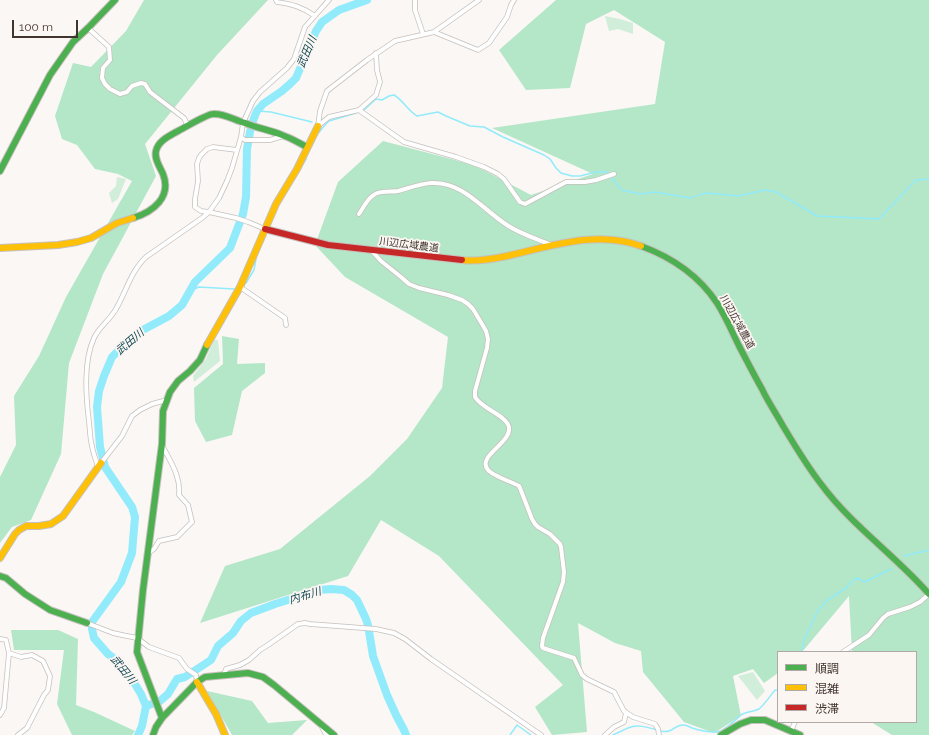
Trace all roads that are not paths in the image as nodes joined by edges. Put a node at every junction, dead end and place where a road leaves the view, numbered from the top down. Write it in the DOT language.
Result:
graph roads {
  1 [pos="115,0"];
  2 [pos="276,0"];
  3 [pos="329,0"];
  4 [pos="415,0"];
  5 [pos="479,0"];
  6 [pos="514,0"];
  7 [pos="315,16"];
  8 [pos="88,28"];
  9 [pos="434,32"];
  10 [pos="423,34"];
  11 [pos="376,53"];
  12 [pos="359,110"];
  13 [pos="245,124"];
  14 [pos="188,126"];
  15 [pos="318,126"];
  16 [pos="283,135"];
  17 [pos="243,138"];
  18 [pos="307,147"];
  19 [pos="237,150"];
  20 [pos="0,172"];
  21 [pos="614,174"];
  22 [pos="209,212"];
  23 [pos="359,214"];
  24 [pos="265,229"];
  25 [pos="552,245"];
  26 [pos="0,248"];
  27 [pos="371,250"];
  28 [pos="240,287"];
  29 [pos="286,326"];
  30 [pos="167,400"];
  31 [pos="162,444"];
  32 [pos="100,465"];
  33 [pos="148,552"];
  34 [pos="0,558"];
  35 [pos="0,576"];
  36 [pos="929,594"];
  37 [pos="87,623"];
  38 [pos="138,638"];
  39 [pos="0,639"];
  40 [pos="844,651"];
  41 [pos="9,653"];
  42 [pos="224,675"];
  43 [pos="197,682"];
  44 [pos="626,712"];
  45 [pos="0,714"];
  46 [pos="161,716"];
  47 [pos="795,723"];
  48 [pos="321,725"];
  49 [pos="791,731"];
  50 [pos="18,735"];
  51 [pos="153,735"];
  52 [pos="225,735"];
  53 [pos="327,735"];
  54 [pos="334,735"];
  55 [pos="541,735"];
  56 [pos="605,735"];
  57 [pos="659,735"];
  58 [pos="722,735"];
  59 [pos="800,735"];
  1 -- 8 [label="street"];
  2 -- 7 [label="street"];
  3 -- 7 [label="street"];
  4 -- 10 [label="street"];
  5 -- 9 [label="street"];
  6 -- 9 [label="street"];
  7 -- 13 [label="street"];
  8 -- 14 [label="street"];
  8 -- 20 [label="street"];
  9 -- 10 [label="street"];
  10 -- 11 [label="street"];
  11 -- 12 [label="street"];
  11 -- 15 [label="street"];
  12 -- 15 [label="street"];
  12 -- 21 [label="street"];
  13 -- 14 [label="street"];
  13 -- 16 [label="street"];
  13 -- 17 [label="street"];
  14 -- 26 [label="street"];
  15 -- 18 [label="street"];
  16 -- 17 [label="street"];
  16 -- 18 [label="street"];
  17 -- 19 [label="street"];
  18 -- 24 [label="street"];
  19 -- 22 [label="street"];
  19 -- 22 [label="street"];
  22 -- 24 [label="street"];
  22 -- 32 [label="street"];
  23 -- 25 [label="street"];
  24 -- 27 [label="street, 川辺広域農道"];
  24 -- 28 [label="street"];
  25 -- 27 [label="street, 川辺広域農道"];
  25 -- 36 [label="street, 川辺広域農道"];
  27 -- 44 [label="street"];
  28 -- 29 [label="street"];
  28 -- 30 [label="street"];
  30 -- 31 [label="street"];
  30 -- 32 [label="street"];
  31 -- 33 [label="street"];
  31 -- 33 [label="street"];
  32 -- 34 [label="street"];
  33 -- 38 [label="street"];
  35 -- 37 [label="street"];
  36 -- 40 [label="street"];
  37 -- 38 [label="street"];
  38 -- 43 [label="street"];
  38 -- 46 [label="street"];
  39 -- 41 [label="street"];
  41 -- 45 [label="street"];
  41 -- 50 [label="street"];
  42 -- 43 [label="street"];
  42 -- 48 [label="street"];
  42 -- 55 [label="street"];
  43 -- 46 [label="street"];
  43 -- 52 [label="street"];
  44 -- 56 [label="street"];
  44 -- 57 [label="street"];
  46 -- 51 [label="street"];
  47 -- 49 [label="street"];
  48 -- 53 [label="street"];
  48 -- 54 [label="street"];
  49 -- 58 [label="street"];
  49 -- 59 [label="street"];
}
